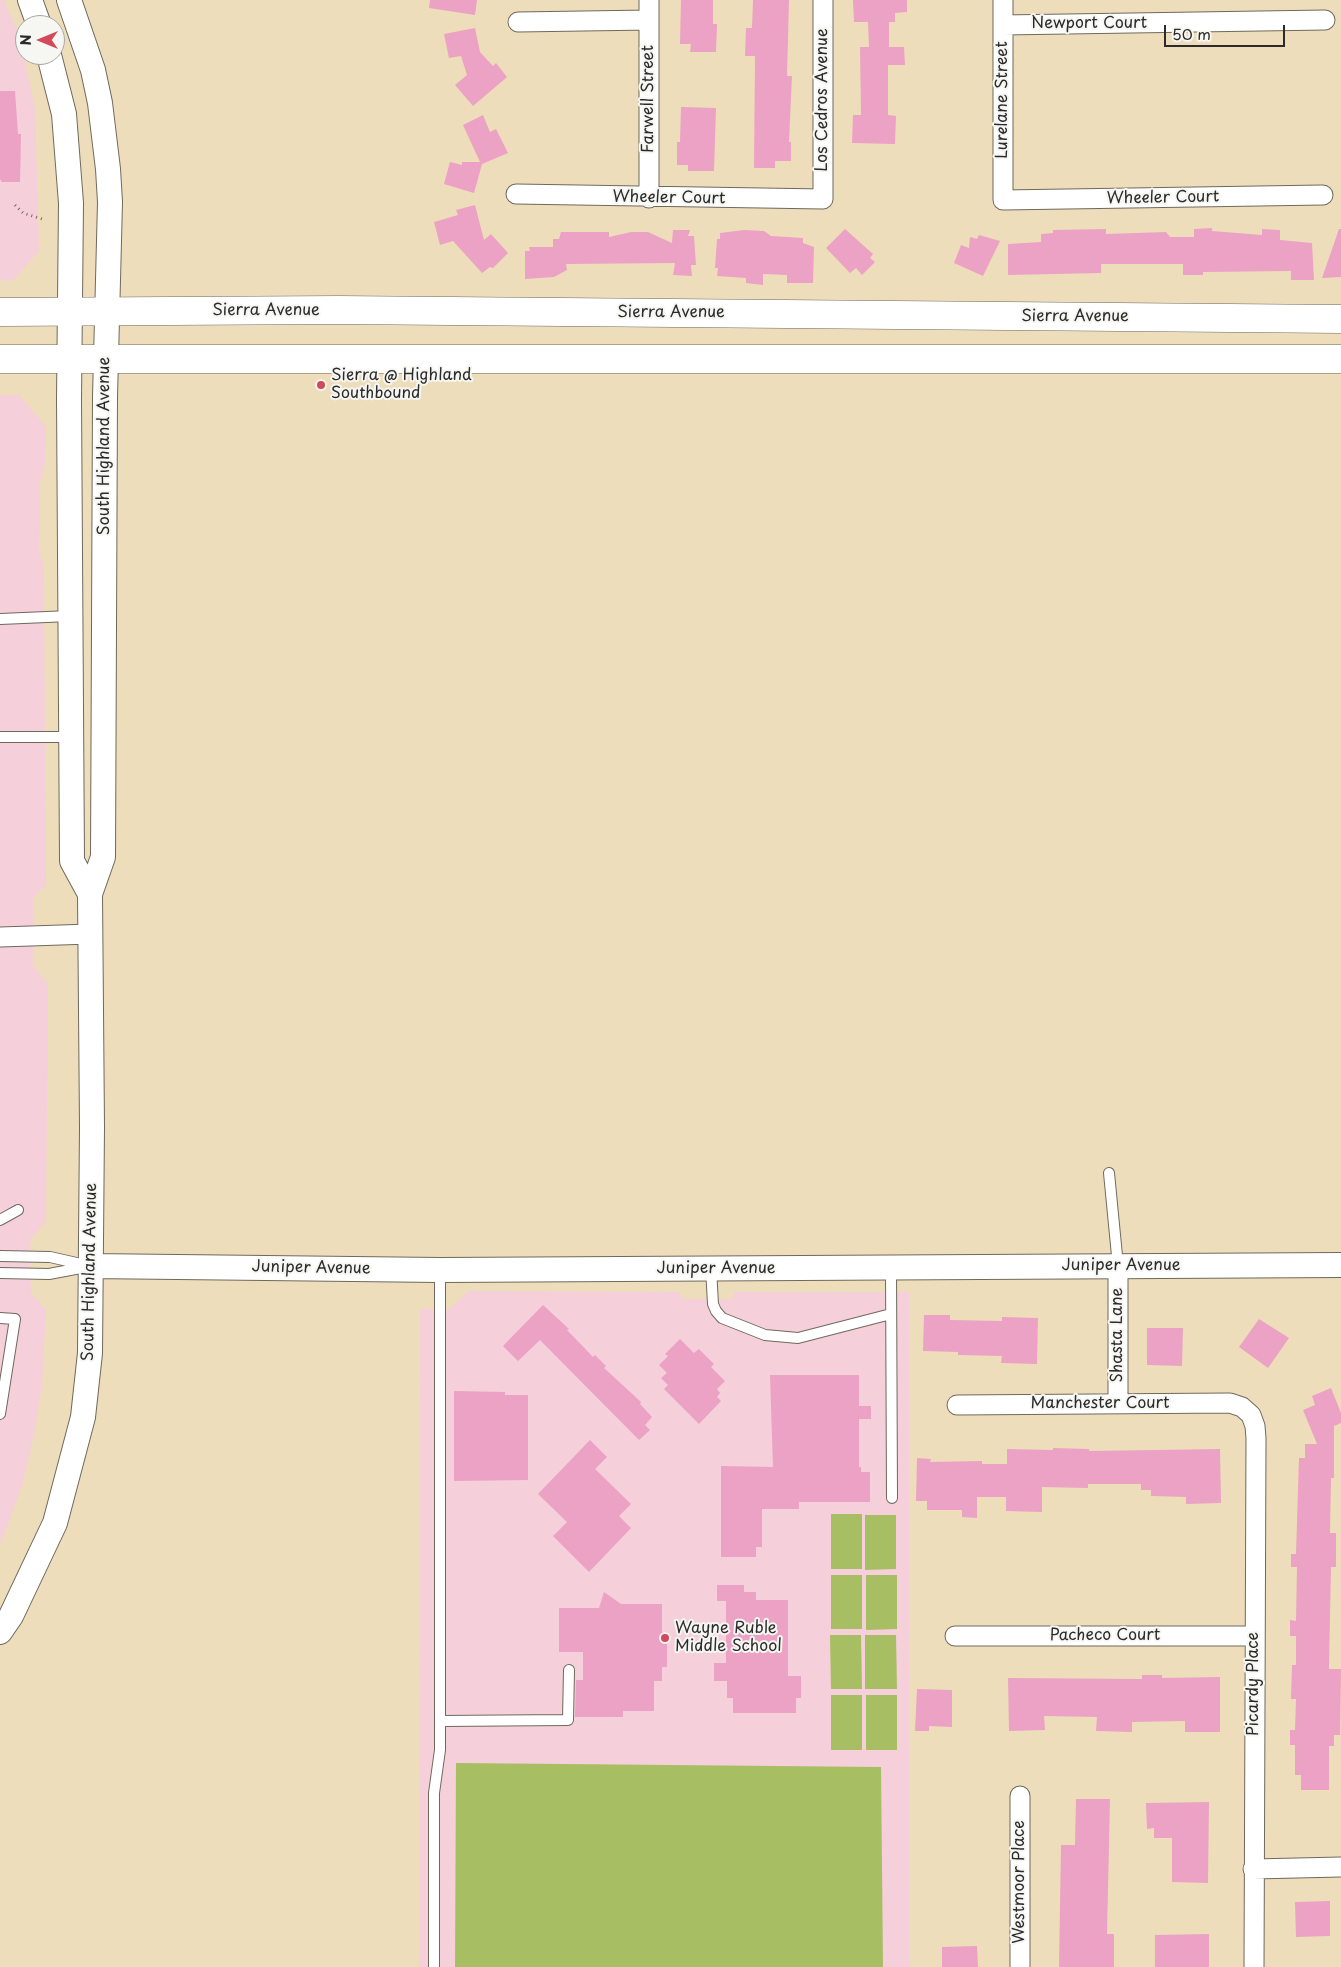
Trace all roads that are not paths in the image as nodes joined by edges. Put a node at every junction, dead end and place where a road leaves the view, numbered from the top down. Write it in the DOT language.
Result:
graph roads {
  1 [pos="30,0"];
  2 [pos="69,0"];
  3 [pos="649,0"];
  4 [pos="823,0"];
  5 [pos="1003,0"];
  6 [pos="35,15"];
  7 [pos="649,20"];
  8 [pos="1325,20"];
  9 [pos="518,22"];
  10 [pos="1003,26"];
  11 [pos="52,65"];
  12 [pos="516,194"];
  13 [pos="1323,195"];
  14 [pos="649,198"];
  15 [pos="823,199"];
  16 [pos="1003,200"];
  17 [pos="69,311"];
  18 [pos="107,311"];
  19 [pos="0,312"];
  20 [pos="1341,319"];
  21 [pos="106,359"];
  22 [pos="1341,359"];
  23 [pos="0,360"];
  24 [pos="69,360"];
  25 [pos="70,616"];
  26 [pos="0,619"];
  27 [pos="0,737"];
  28 [pos="71,737"];
  29 [pos="90,894"];
  30 [pos="91,934"];
  31 [pos="0,936"];
  32 [pos="1109,1173"];
  33 [pos="18,1210"];
  34 [pos="0,1220"];
  35 [pos="0,1256"];
  36 [pos="1341,1265"];
  37 [pos="90,1266"];
  38 [pos="1118,1266"];
  39 [pos="712,1268"];
  40 [pos="891,1269"];
  41 [pos="440,1270"];
  42 [pos="0,1273"];
  43 [pos="891,1314"];
  44 [pos="0,1318"];
  45 [pos="1118,1404"];
  46 [pos="958,1405"];
  47 [pos="1242,1407"];
  48 [pos="0,1414"];
  49 [pos="892,1498"];
  50 [pos="0,1632"];
  51 [pos="955,1636"];
  52 [pos="1254,1636"];
  53 [pos="569,1670"];
  54 [pos="440,1722"];
  55 [pos="1020,1796"];
  56 [pos="1341,1867"];
  57 [pos="1253,1869"];
  58 [pos="434,1967"];
  59 [pos="1020,1967"];
  60 [pos="1254,1967"];
  1 -- 6 [label="street"];
  2 -- 18 [label="street, South Highland Avenue"];
  3 -- 7 [label="street, Farwell Street"];
  4 -- 15 [label="street, Los Cedros Avenue"];
  5 -- 10 [label="street, Lurelane Street"];
  7 -- 9 [label="street"];
  7 -- 14 [label="street, Farwell Street"];
  8 -- 10 [label="street, Newport Court"];
  10 -- 16 [label="street, Lurelane Street"];
  11 -- 17 [label="street, South Highland Avenue"];
  12 -- 14 [label="street, Wheeler Court"];
  13 -- 16 [label="street, Wheeler Court"];
  14 -- 15 [label="street, Wheeler Court"];
  17 -- 18 [label="main road, Sierra Avenue"];
  17 -- 19 [label="main road, Sierra Avenue"];
  17 -- 24 [label="street, South Highland Avenue"];
  18 -- 20 [label="main road, Sierra Avenue"];
  18 -- 21 [label="street, South Highland Avenue"];
  21 -- 22 [label="main road"];
  21 -- 24 [label="main road"];
  21 -- 29 [label="street, South Highland Avenue"];
  23 -- 24 [label="main road"];
  24 -- 25 [label="street, South Highland Avenue"];
  25 -- 26 [label="lane"];
  25 -- 28 [label="street, South Highland Avenue"];
  27 -- 28 [label="lane"];
  28 -- 29 [label="street, South Highland Avenue"];
  29 -- 30 [label="street, South Highland Avenue"];
  30 -- 31 [label="street"];
  30 -- 37 [label="street, South Highland Avenue"];
  32 -- 38 [label="lane"];
  33 -- 34 [label="lane"];
  35 -- 37 [label="lane"];
  36 -- 38 [label="street, Juniper Avenue"];
  37 -- 41 [label="street, Juniper Avenue"];
  37 -- 42 [label="lane"];
  37 -- 50 [label="street, South Highland Avenue"];
  38 -- 40 [label="street, Juniper Avenue"];
  38 -- 45 [label="street, Shasta Lane"];
  39 -- 40 [label="street, Juniper Avenue"];
  39 -- 41 [label="street, Juniper Avenue"];
  39 -- 43 [label="lane"];
  40 -- 43 [label="lane"];
  41 -- 54 [label="lane"];
  43 -- 49 [label="lane"];
  44 -- 48 [label="lane"];
  45 -- 46 [label="street, Manchester Court"];
  45 -- 47 [label="street, Manchester Court"];
  47 -- 52 [label="street, Picardy Place"];
  51 -- 52 [label="street, Pacheco Court"];
  52 -- 57 [label="street, Picardy Place"];
  53 -- 54 [label="lane"];
  54 -- 58 [label="lane"];
  55 -- 59 [label="street, Westmoor Place"];
  56 -- 57 [label="street"];
  57 -- 60 [label="street, Picardy Place"];
}
